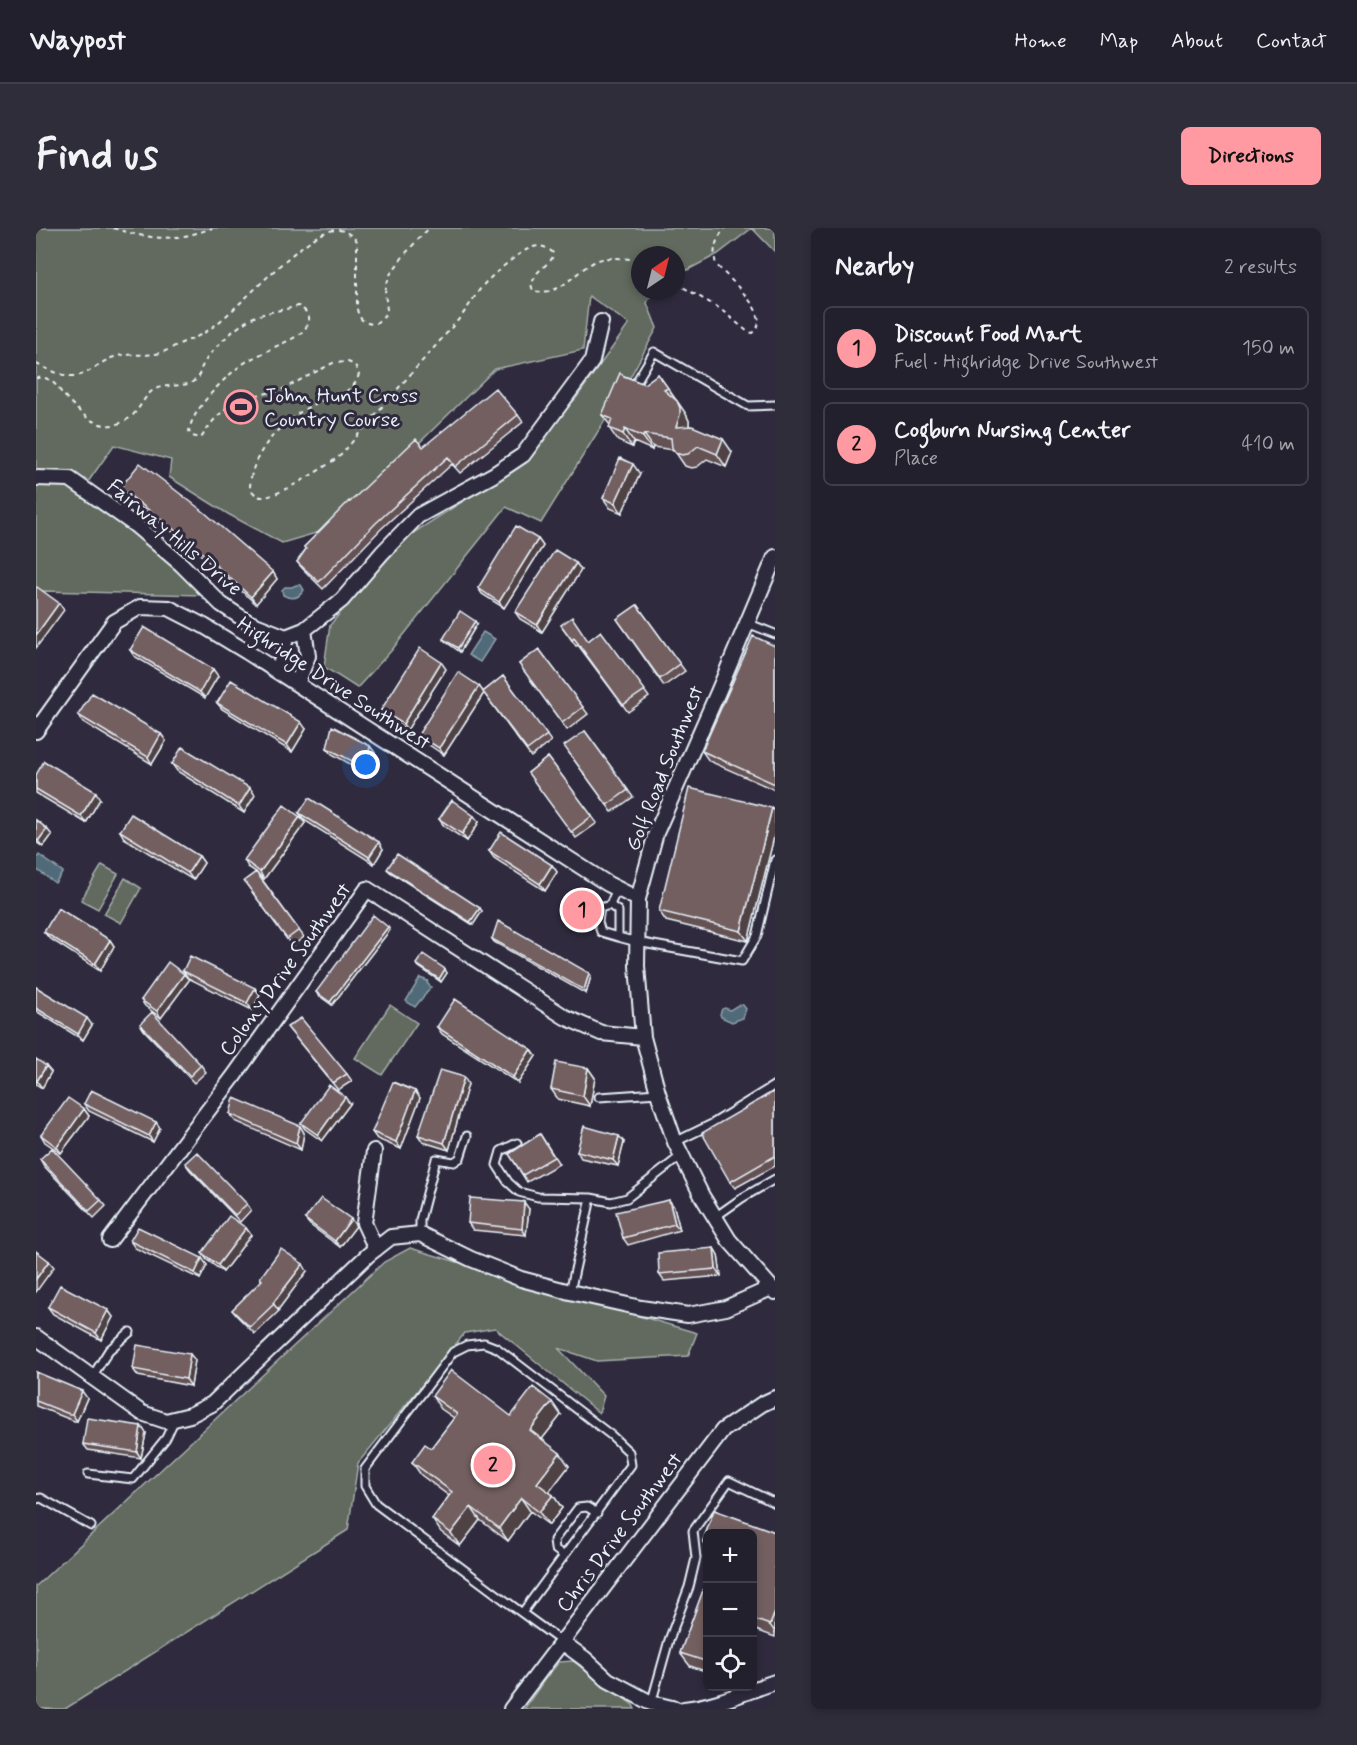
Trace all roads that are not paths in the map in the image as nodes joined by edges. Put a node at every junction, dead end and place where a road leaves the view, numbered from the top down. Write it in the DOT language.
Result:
graph roads {
  1 [pos="601,322"];
  2 [pos="635,384"];
  3 [pos="775,405"];
  4 [pos="36,478"];
  5 [pos="775,557"];
  6 [pos="747,623"];
  7 [pos="304,630"];
  8 [pos="775,634"];
  9 [pos="286,637"];
  10 [pos="279,673"];
  11 [pos="297,684"];
  12 [pos="36,731"];
  13 [pos="775,860"];
  14 [pos="617,889"];
  15 [pos="638,899"];
  16 [pos="610,905"];
  17 [pos="618,937"];
  18 [pos="638,942"];
  19 [pos="643,1037"];
  20 [pos="775,1085"];
  21 [pos="658,1093"];
  22 [pos="599,1097"];
  23 [pos="467,1136"];
  24 [pos="675,1142"];
  25 [pos="517,1143"];
  26 [pos="374,1151"];
  27 [pos="682,1155"];
  28 [pos="775,1179"];
  29 [pos="591,1198"];
  30 [pos="715,1216"];
  31 [pos="420,1234"];
  32 [pos="110,1240"];
  33 [pos="376,1249"];
  34 [pos="773,1290"];
  35 [pos="570,1292"];
  36 [pos="130,1332"];
  37 [pos="36,1339"];
  38 [pos="92,1377"];
  39 [pos="775,1398"];
  40 [pos="175,1419"];
  41 [pos="88,1474"];
  42 [pos="36,1499"];
  43 [pos="775,1503"];
  44 [pos="597,1513"];
  45 [pos="91,1526"];
  46 [pos="564,1556"];
  47 [pos="522,1613"];
  48 [pos="562,1642"];
  49 [pos="775,1682"];
  50 [pos="650,1706"];
  51 [pos="511,1709"];
  52 [pos="676,1709"];
  53 [pos="684,1709"];
  1 -- 7 [label="street"];
  2 -- 3 [label="lane"];
  4 -- 9 [label="street, Fairway Hills Drive"];
  5 -- 6 [label="street, Golf Road Southwest"];
  6 -- 8 [label="lane"];
  6 -- 15 [label="street, Golf Road Southwest"];
  7 -- 9 [label="street"];
  7 -- 11 [label="street"];
  9 -- 10 [label="street"];
  10 -- 11 [label="street, Highridge Drive Southwest"];
  10 -- 12 [label="street, Highridge Drive Southwest"];
  11 -- 14 [label="street, Highridge Drive Southwest"];
  13 -- 18 [label="lane"];
  14 -- 15 [label="street, Highridge Drive Southwest"];
  14 -- 16 [label="lane"];
  15 -- 18 [label="street, Golf Road Southwest"];
  16 -- 17 [label="lane"];
  16 -- 17 [label="lane"];
  17 -- 18 [label="lane"];
  18 -- 19 [label="street, Golf Road Southwest"];
  19 -- 21 [label="street, Golf Road Southwest"];
  19 -- 32 [label="street, Colony Drive Southwest"];
  20 -- 24 [label="lane"];
  21 -- 22 [label="lane"];
  21 -- 24 [label="street, Golf Road Southwest"];
  23 -- 31 [label="lane"];
  24 -- 27 [label="street, Golf Road Southwest"];
  25 -- 29 [label="lane"];
  26 -- 33 [label="street"];
  27 -- 29 [label="lane"];
  27 -- 30 [label="street, Golf Road Southwest"];
  28 -- 30 [label="lane"];
  29 -- 35 [label="lane"];
  30 -- 34 [label="street, Golf Road Southwest"];
  31 -- 33 [label="street"];
  31 -- 35 [label="street"];
  33 -- 40 [label="street"];
  34 -- 35 [label="street"];
  36 -- 38 [label="lane"];
  37 -- 38 [label="street"];
  38 -- 40 [label="street"];
  39 -- 48 [label="street, Chris Drive Southwest"];
  40 -- 41 [label="lane"];
  42 -- 45 [label="lane"];
  43 -- 50 [label="lane"];
  44 -- 46 [label="lane"];
  44 -- 46 [label="lane"];
  44 -- 47 [label="lane"];
  46 -- 47 [label="lane"];
  47 -- 48 [label="lane"];
  48 -- 50 [label="street"];
  48 -- 51 [label="street, Chris Drive Southwest"];
  49 -- 53 [label="street"];
  50 -- 52 [label="street"];
}
